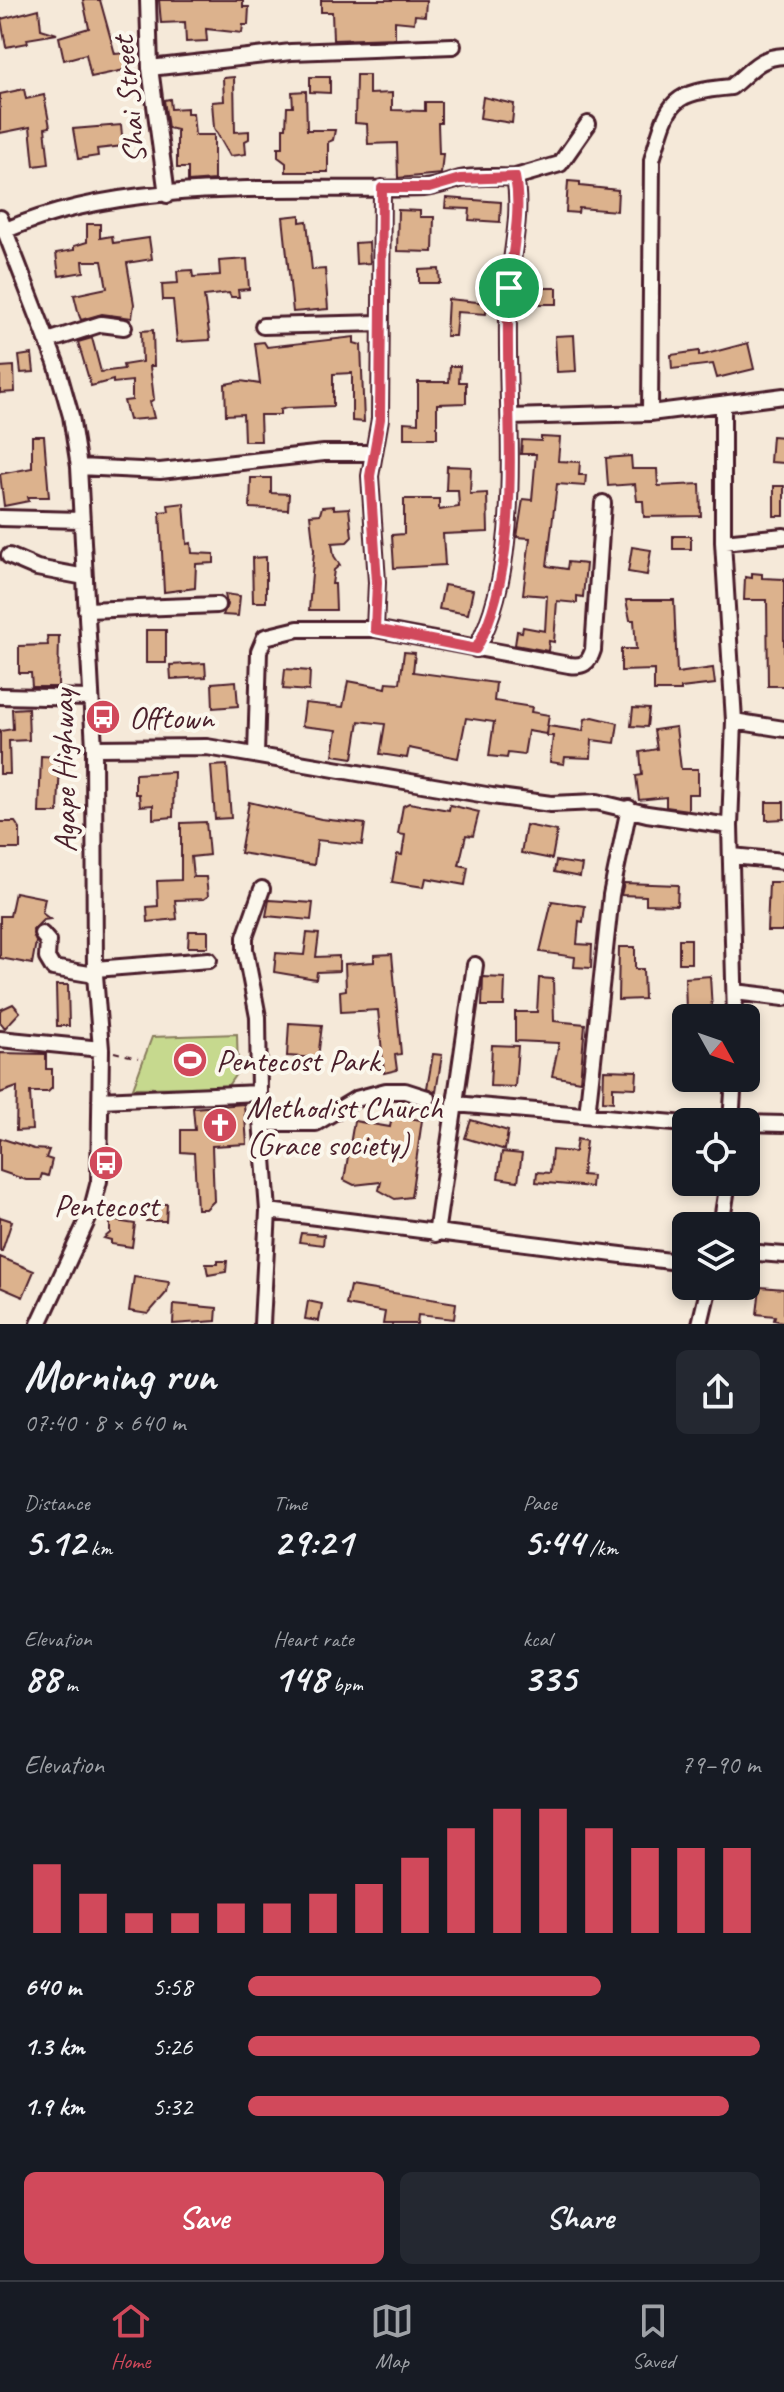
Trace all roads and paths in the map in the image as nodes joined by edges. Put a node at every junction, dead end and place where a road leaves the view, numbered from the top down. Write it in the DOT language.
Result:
graph roads {
  1 [pos="148,0"];
  2 [pos="453,46"];
  3 [pos="784,56"];
  4 [pos="150,68"];
  5 [pos="588,124"];
  6 [pos="515,177"];
  7 [pos="382,188"];
  8 [pos="167,195"];
  9 [pos="3,224"];
  10 [pos="381,323"];
  11 [pos="263,326"];
  12 [pos="124,327"];
  13 [pos="48,341"];
  14 [pos="784,396"];
  15 [pos="723,404"];
  16 [pos="650,413"];
  17 [pos="510,417"];
  18 [pos="373,453"];
  19 [pos="79,467"];
  20 [pos="603,503"];
  21 [pos="0,518"];
  22 [pos="82,520"];
  23 [pos="784,536"];
  24 [pos="723,542"];
  25 [pos="9,556"];
  26 [pos="85,577"];
  27 [pos="217,605"];
  28 [pos="86,610"];
  29 [pos="375,629"];
  30 [pos="476,649"];
  31 [pos="0,696"];
  32 [pos="91,698"];
  33 [pos="734,721"];
  34 [pos="784,729"];
  35 [pos="94,748"];
  36 [pos="256,755"];
  37 [pos="629,808"];
  38 [pos="730,826"];
  39 [pos="732,856"];
  40 [pos="784,861"];
  41 [pos="262,889"];
  42 [pos="42,934"];
  43 [pos="209,960"];
  44 [pos="475,965"];
  45 [pos="95,972"];
  46 [pos="735,992"];
  47 [pos="784,998"];
  48 [pos="735,1004"];
  49 [pos="0,1039"];
  50 [pos="101,1049"];
  51 [pos="138,1058"];
  52 [pos="259,1093"];
  53 [pos="427,1098"];
  54 [pos="100,1100"];
  55 [pos="455,1104"];
  56 [pos="587,1115"];
  57 [pos="261,1123"];
  58 [pos="760,1123"];
  59 [pos="672,1124"];
  60 [pos="784,1124"];
  61 [pos="268,1211"];
  62 [pos="436,1234"];
  63 [pos="760,1253"];
  64 [pos="784,1255"];
  65 [pos="672,1261"];
  66 [pos="706,1300"];
  67 [pos="39,1324"];
  68 [pos="262,1324"];
  69 [pos="700,1324"];
  1 -- 4 [label="street, Shai Street"];
  2 -- 4 [label="street"];
  3 -- 16 [label="street"];
  4 -- 8 [label="street, Shai Street"];
  5 -- 6 [label="street"];
  6 -- 7 [label="street"];
  6 -- 17 [label="street"];
  7 -- 8 [label="street"];
  7 -- 10 [label="street"];
  8 -- 9 [label="street"];
  9 -- 13 [label="street, Agape Highway"];
  10 -- 11 [label="street"];
  10 -- 18 [label="street"];
  12 -- 13 [label="street"];
  13 -- 19 [label="street, Agape Highway"];
  14 -- 15 [label="street"];
  15 -- 16 [label="street"];
  15 -- 24 [label="street"];
  16 -- 17 [label="street"];
  17 -- 30 [label="street"];
  18 -- 19 [label="street"];
  18 -- 29 [label="street"];
  19 -- 22 [label="street, Agape Highway"];
  20 -- 30 [label="street"];
  21 -- 22 [label="street"];
  22 -- 26 [label="street, Agape Highway"];
  23 -- 24 [label="street"];
  24 -- 33 [label="street"];
  25 -- 26 [label="street"];
  26 -- 28 [label="street, Agape Highway"];
  27 -- 28 [label="street"];
  28 -- 32 [label="street, Agape Highway"];
  29 -- 30 [label="street"];
  29 -- 36 [label="street"];
  31 -- 32 [label="street"];
  32 -- 35 [label="street, Agape Highway"];
  33 -- 34 [label="street"];
  33 -- 38 [label="street"];
  35 -- 36 [label="street"];
  35 -- 45 [label="street, Agape Highway"];
  36 -- 37 [label="street"];
  37 -- 38 [label="street"];
  37 -- 56 [label="street"];
  38 -- 39 [label="street"];
  39 -- 40 [label="street"];
  39 -- 46 [label="street"];
  41 -- 52 [label="street"];
  42 -- 45 [label="street"];
  43 -- 45 [label="street"];
  44 -- 55 [label="street"];
  45 -- 50 [label="street, Agape Highway"];
  46 -- 47 [label="street"];
  46 -- 48 [label="street"];
  49 -- 50 [label="street"];
  50 -- 51 [label="path"];
  50 -- 54 [label="street, Agape Highway"];
  52 -- 54 [label="street"];
  52 -- 57 [label="street"];
  53 -- 57 [label="street"];
  54 -- 67 [label="street, Agape Highway"];
  55 -- 56 [label="street"];
  55 -- 62 [label="street"];
  56 -- 59 [label="street"];
  57 -- 61 [label="street"];
  58 -- 60 [label="street"];
  61 -- 62 [label="street"];
  61 -- 68 [label="street"];
  62 -- 65 [label="street"];
  63 -- 64 [label="street"];
  66 -- 69 [label="street"];
}
